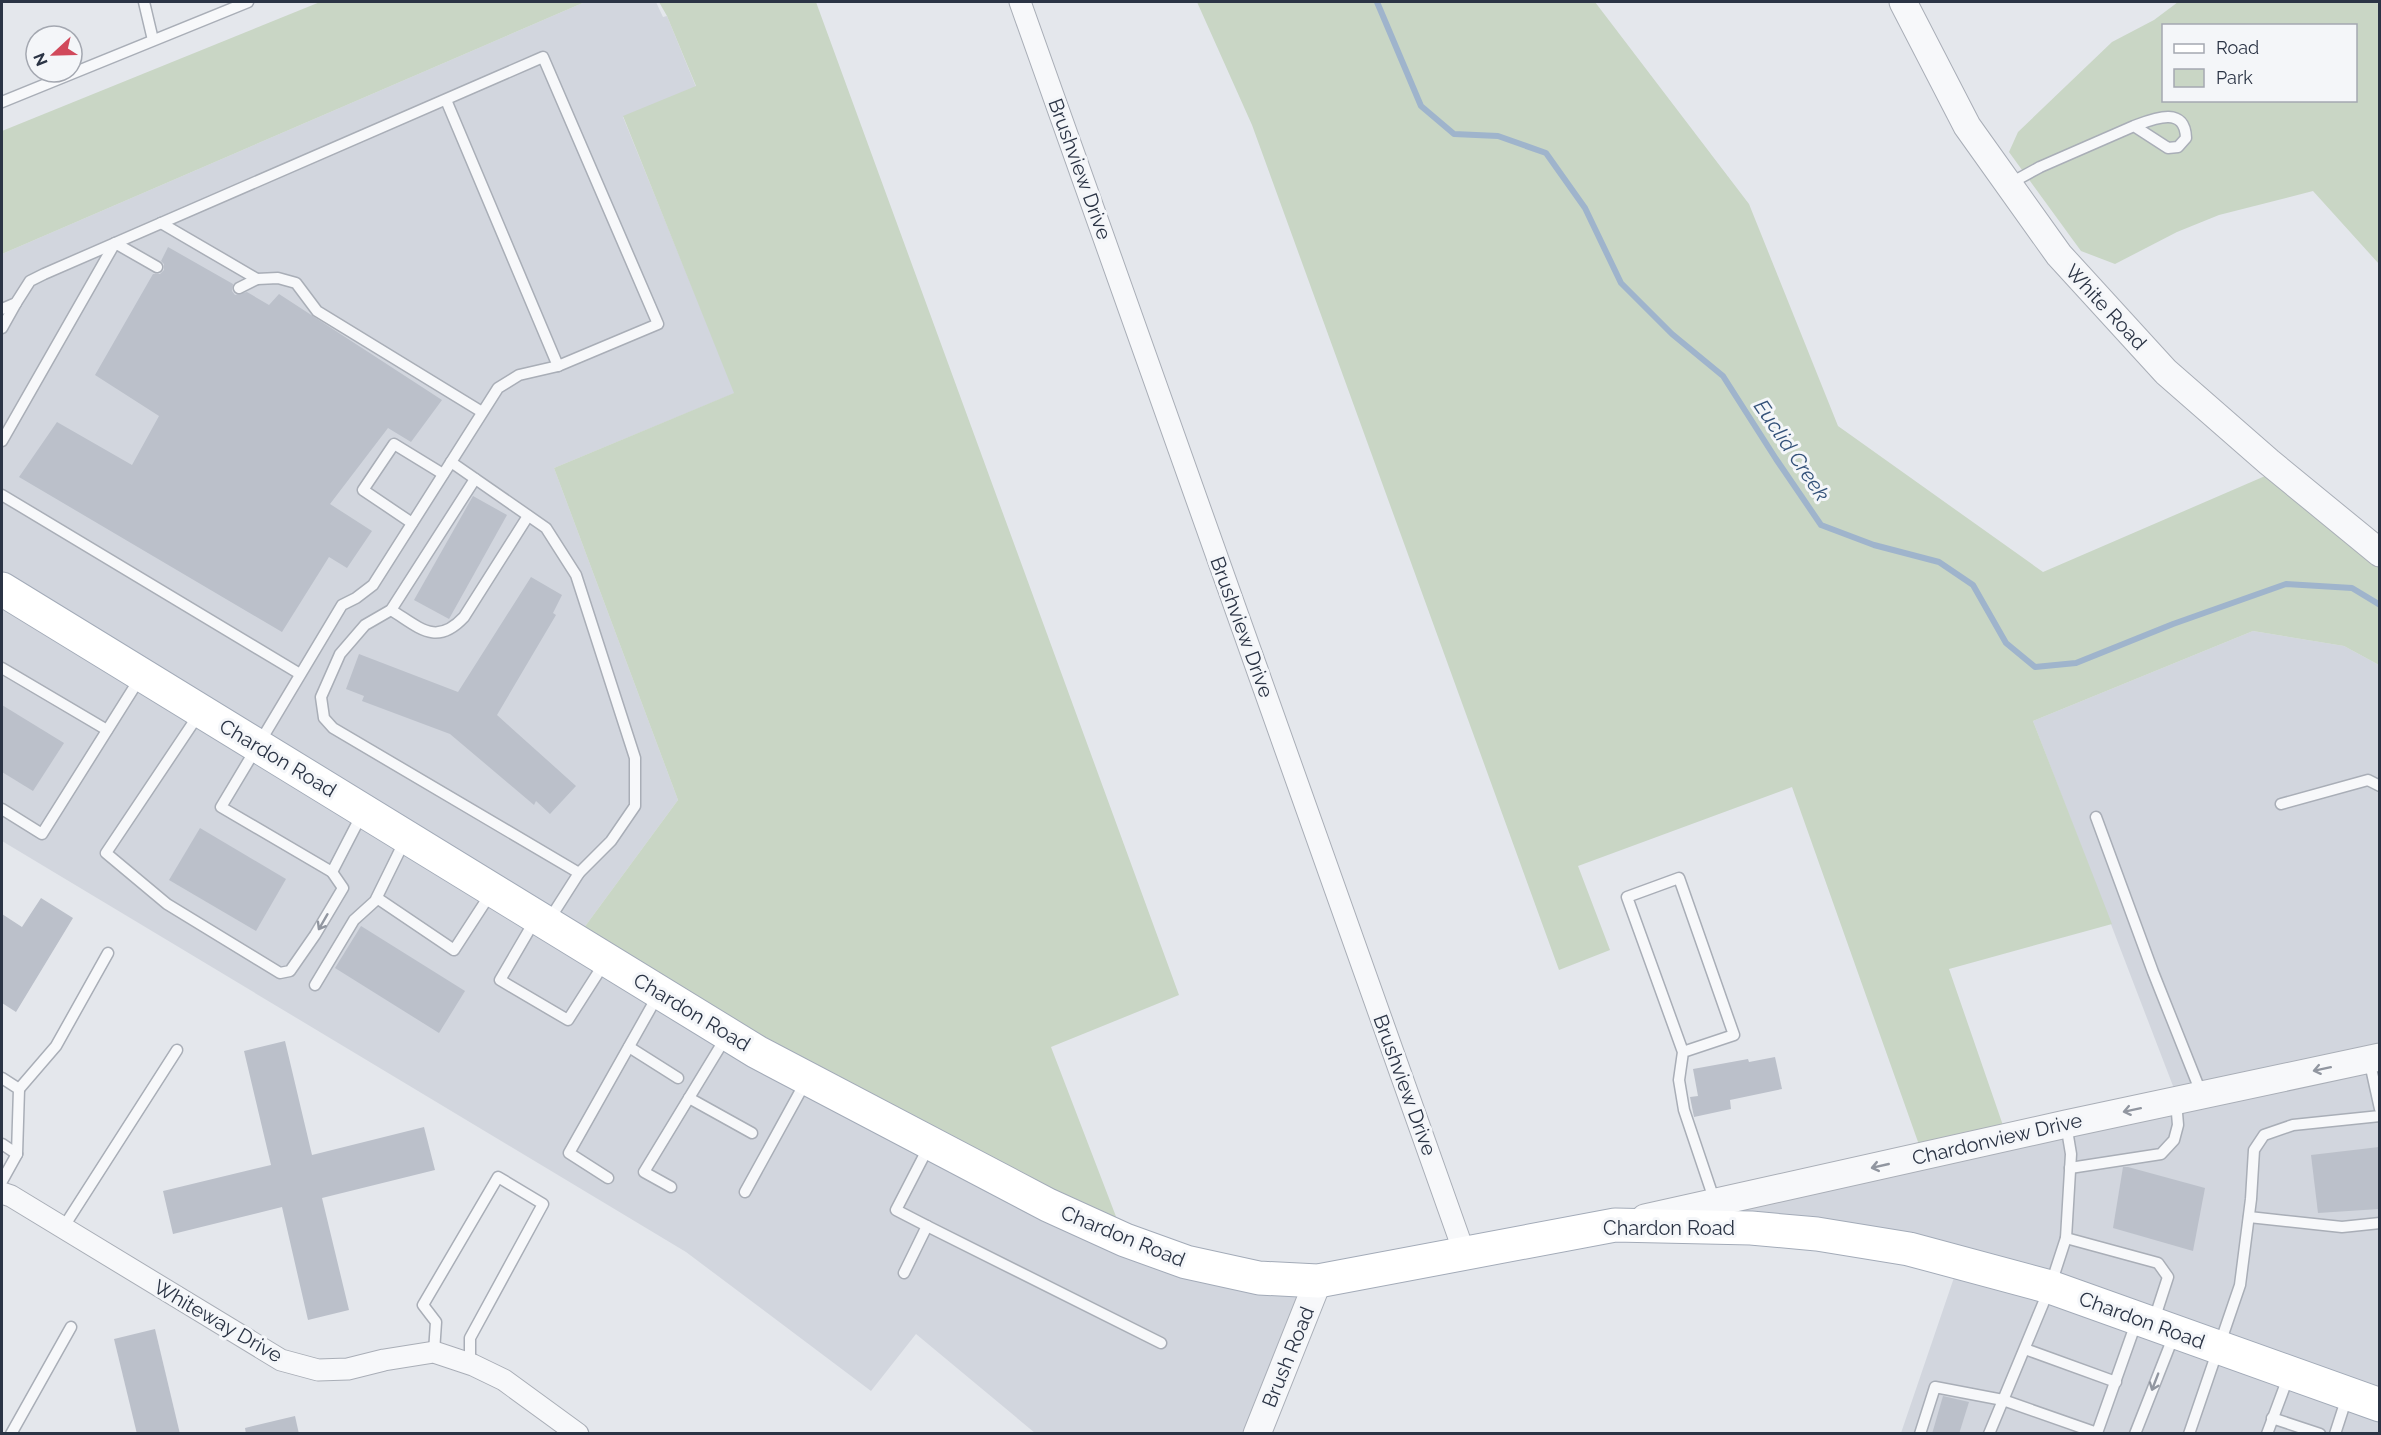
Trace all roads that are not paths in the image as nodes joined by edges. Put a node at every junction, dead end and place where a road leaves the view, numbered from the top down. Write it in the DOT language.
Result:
graph roads {
  1 [pos="144,2"];
  2 [pos="248,2"];
  3 [pos="1020,2"];
  4 [pos="1904,2"];
  5 [pos="153,40"];
  6 [pos="446,100"];
  7 [pos="2,102"];
  8 [pos="2134,126"];
  9 [pos="2009,184"];
  10 [pos="161,223"];
  11 [pos="115,243"];
  12 [pos="157,267"];
  13 [pos="257,279"];
  14 [pos="239,288"];
  15 [pos="16,303"];
  16 [pos="2,309"];
  17 [pos="2,328"];
  18 [pos="558,366"];
  19 [pos="482,412"];
  20 [pos="2,441"];
  21 [pos="451,462"];
  22 [pos="443,474"];
  23 [pos="476,479"];
  24 [pos="2,495"];
  25 [pos="528,516"];
  26 [pos="412,523"];
  27 [pos="2379,553"];
  28 [pos="2,589"];
  29 [pos="391,610"];
  30 [pos="2,668"];
  31 [pos="300,674"];
  32 [pos="142,675"];
  33 [pos="201,711"];
  34 [pos="107,730"];
  35 [pos="257,746"];
  36 [pos="2379,786"];
  37 [pos="2281,804"];
  38 [pos="2,810"];
  39 [pos="364,811"];
  40 [pos="2096,818"];
  41 [pos="407,838"];
  42 [pos="332,872"];
  43 [pos="579,873"];
  44 [pos="493,890"];
  45 [pos="377,898"];
  46 [pos="542,920"];
  47 [pos="108,954"];
  48 [pos="607,960"];
  49 [pos="315,985"];
  50 [pos="660,992"];
  51 [pos="728,1034"];
  52 [pos="629,1047"];
  53 [pos="177,1050"];
  54 [pos="1683,1052"];
  55 [pos="2374,1058"];
  56 [pos="2,1078"];
  57 [pos="678,1078"];
  58 [pos="807,1078"];
  59 [pos="19,1089"];
  60 [pos="2202,1095"];
  61 [pos="689,1098"];
  62 [pos="2176,1100"];
  63 [pos="2379,1108"];
  64 [pos="2379,1116"];
  65 [pos="2066,1124"];
  66 [pos="752,1133"];
  67 [pos="931,1143"];
  68 [pos="2,1144"];
  69 [pos="17,1154"];
  70 [pos="2070,1168"];
  71 [pos="608,1178"];
  72 [pos="2,1180"];
  73 [pos="671,1187"];
  74 [pos="746,1192"];
  75 [pos="2,1193"];
  76 [pos="1716,1202"];
  77 [pos="2249,1217"];
  78 [pos="2379,1223"];
  79 [pos="1615,1225"];
  80 [pos="927,1226"];
  81 [pos="63,1228"];
  82 [pos="2066,1238"];
  83 [pos="1464,1252"];
  84 [pos="904,1273"];
  85 [pos="1318,1281"];
  86 [pos="2050,1287"];
  87 [pos="2155,1325"];
  88 [pos="71,1327"];
  89 [pos="1161,1343"];
  90 [pos="2219,1347"];
  91 [pos="2025,1350"];
  92 [pos="434,1352"];
  93 [pos="470,1364"];
  94 [pos="2289,1373"];
  95 [pos="2116,1382"];
  96 [pos="2348,1394"];
  97 [pos="2003,1400"];
  98 [pos="2379,1405"];
  99 [pos="2272,1418"];
  100 [pos="11,1434"];
  101 [pos="578,1434"];
  102 [pos="1257,1434"];
  103 [pos="1920,1434"];
  104 [pos="1989,1434"];
  105 [pos="2135,1434"];
  106 [pos="2189,1434"];
  107 [pos="2267,1434"];
  108 [pos="2320,1434"];
  109 [pos="2335,1434"];
  1 -- 5 [label="lane"];
  2 -- 5 [label="lane"];
  3 -- 83 [label="street, Brushview Drive"];
  4 -- 9 [label="street, White Road"];
  5 -- 7 [label="lane"];
  6 -- 10 [label="lane"];
  6 -- 18 [label="lane"];
  6 -- 18 [label="lane"];
  8 -- 9 [label="lane"];
  9 -- 27 [label="street, White Road"];
  10 -- 11 [label="lane"];
  10 -- 13 [label="lane"];
  11 -- 12 [label="lane"];
  11 -- 15 [label="lane"];
  11 -- 20 [label="lane"];
  13 -- 14 [label="lane"];
  13 -- 19 [label="lane"];
  15 -- 16 [label="lane"];
  15 -- 17 [label="lane"];
  18 -- 19 [label="lane"];
  19 -- 21 [label="lane"];
  21 -- 22 [label="lane"];
  21 -- 23 [label="lane"];
  22 -- 26 [label="lane"];
  22 -- 26 [label="lane"];
  23 -- 25 [label="lane"];
  23 -- 29 [label="lane"];
  24 -- 31 [label="lane"];
  25 -- 29 [label="lane"];
  25 -- 43 [label="lane"];
  26 -- 31 [label="lane"];
  28 -- 32 [label="main road, Chardon Road"];
  29 -- 43 [label="lane"];
  30 -- 34 [label="lane"];
  31 -- 35 [label="lane"];
  32 -- 33 [label="main road, Chardon Road"];
  32 -- 34 [label="lane"];
  33 -- 35 [label="main road, Chardon Road"];
  42 -- 33 [label="lane, one-way"];
  34 -- 38 [label="lane"];
  35 -- 39 [label="main road, Chardon Road"];
  35 -- 42 [label="lane"];
  36 -- 37 [label="lane"];
  39 -- 41 [label="main road, Chardon Road"];
  39 -- 42 [label="lane"];
  40 -- 60 [label="lane"];
  41 -- 44 [label="main road, Chardon Road"];
  41 -- 45 [label="lane"];
  43 -- 46 [label="lane"];
  44 -- 45 [label="lane"];
  44 -- 46 [label="main road, Chardon Road"];
  45 -- 49 [label="lane"];
  46 -- 48 [label="main road, Chardon Road"];
  46 -- 48 [label="lane"];
  47 -- 59 [label="lane"];
  48 -- 50 [label="main road, Chardon Road"];
  50 -- 51 [label="main road, Chardon Road"];
  50 -- 52 [label="lane"];
  51 -- 58 [label="main road, Chardon Road"];
  51 -- 61 [label="lane"];
  52 -- 57 [label="lane"];
  52 -- 71 [label="lane"];
  53 -- 81 [label="lane"];
  54 -- 54 [label="lane"];
  54 -- 76 [label="lane"];
  55 -- 60 [label="street, Chardonview Drive, one-way"];
  55 -- 63 [label="lane"];
  56 -- 59 [label="lane"];
  58 -- 67 [label="main road, Chardon Road"];
  58 -- 74 [label="lane"];
  59 -- 69 [label="lane"];
  60 -- 62 [label="street, Chardonview Drive"];
  61 -- 66 [label="lane"];
  61 -- 73 [label="lane"];
  62 -- 65 [label="street, Chardonview Drive, one-way"];
  62 -- 70 [label="lane"];
  64 -- 77 [label="lane"];
  65 -- 70 [label="lane"];
  65 -- 76 [label="street, Chardonview Drive, one-way"];
  67 -- 80 [label="lane"];
  67 -- 85 [label="main road, Chardon Road"];
  68 -- 69 [label="lane"];
  69 -- 72 [label="lane"];
  70 -- 82 [label="lane"];
  75 -- 81 [label="street, Whiteway Drive"];
  76 -- 79 [label="street, Chardonview Drive"];
  77 -- 78 [label="lane"];
  77 -- 90 [label="lane"];
  79 -- 83 [label="main road, Chardon Road"];
  79 -- 86 [label="main road, Chardon Road"];
  80 -- 84 [label="lane"];
  80 -- 89 [label="lane"];
  81 -- 92 [label="street, Whiteway Drive"];
  82 -- 86 [label="lane"];
  82 -- 87 [label="lane"];
  83 -- 85 [label="main road, Chardon Road"];
  85 -- 102 [label="street, Brush Road"];
  86 -- 87 [label="main road, Chardon Road"];
  86 -- 91 [label="lane"];
  87 -- 90 [label="main road, Chardon Road"];
  87 -- 95 [label="lane"];
  87 -- 105 [label="lane, one-way"];
  88 -- 100 [label="lane"];
  90 -- 94 [label="main road, Chardon Road"];
  90 -- 106 [label="lane"];
  91 -- 95 [label="lane"];
  91 -- 97 [label="lane"];
  92 -- 93 [label="street, Whiteway Drive"];
  92 -- 93 [label="lane"];
  93 -- 101 [label="street, Whiteway Drive"];
  94 -- 96 [label="main road, Chardon Road"];
  94 -- 99 [label="lane"];
  95 -- 97 [label="lane"];
  96 -- 98 [label="main road, Chardon Road"];
  96 -- 109 [label="lane"];
  97 -- 103 [label="lane"];
  97 -- 104 [label="lane"];
  99 -- 107 [label="lane"];
  99 -- 108 [label="lane"];
}
